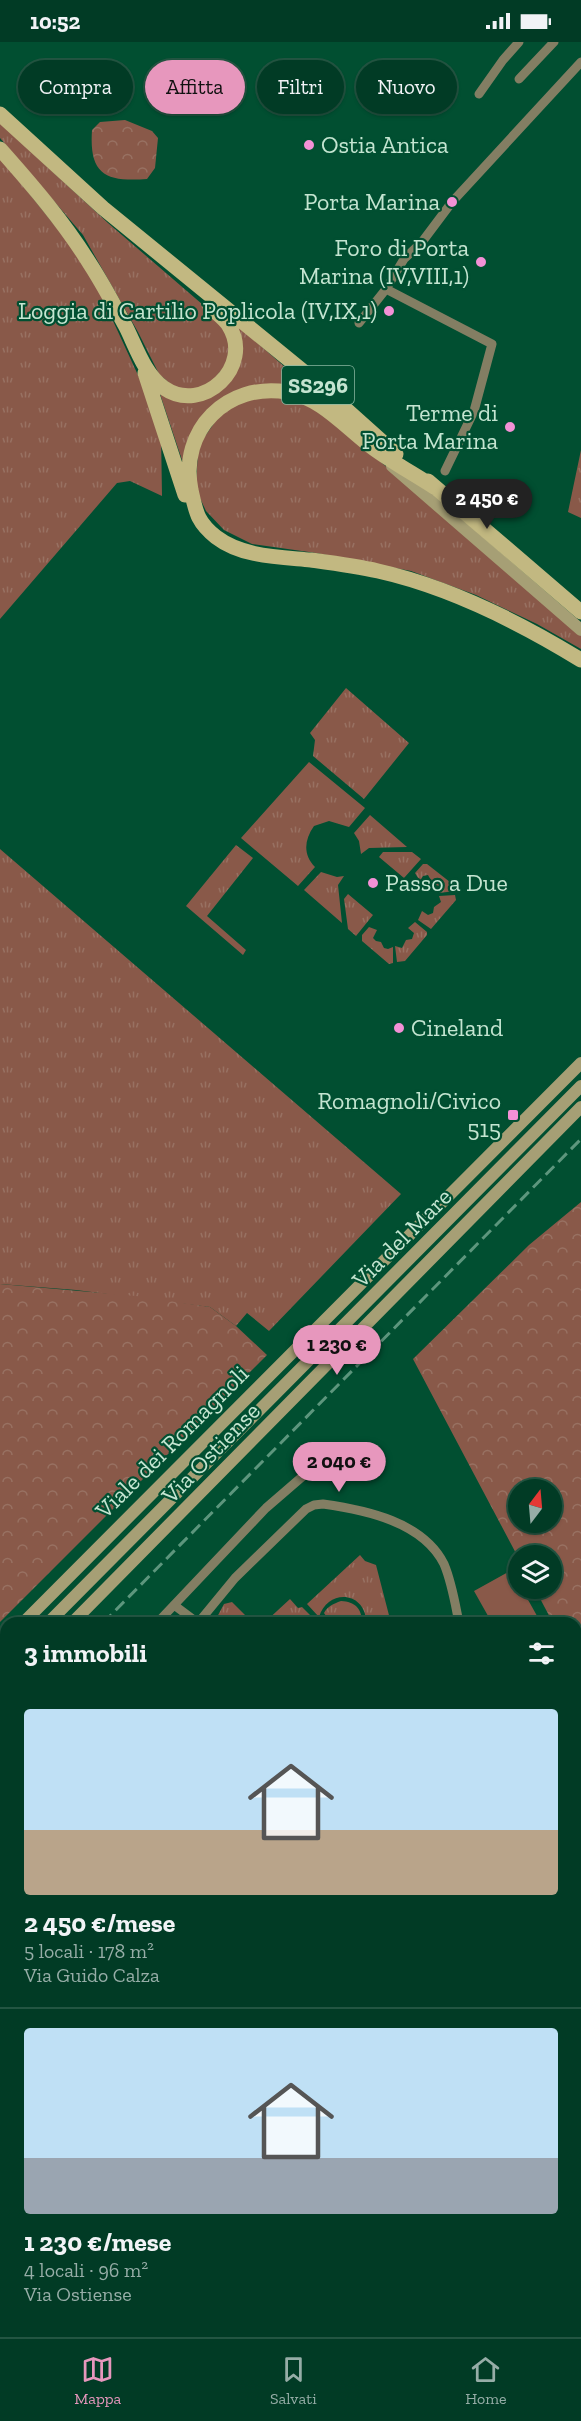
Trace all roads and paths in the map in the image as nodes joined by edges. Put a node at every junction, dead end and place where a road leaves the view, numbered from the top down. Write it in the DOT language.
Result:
graph roads {
  1 [pos="519,42"];
  2 [pos="554,42"];
  3 [pos="581,62"];
  4 [pos="519,79"];
  5 [pos="479,94"];
  6 [pos="0,114"];
  7 [pos="0,149"];
  8 [pos="199,286"];
  9 [pos="386,290"];
  10 [pos="359,323"];
  11 [pos="140,355"];
  12 [pos="375,449"];
  13 [pos="445,471"];
  14 [pos="434,487"];
  15 [pos="193,508"];
  16 [pos="581,612"];
  17 [pos="581,630"];
  18 [pos="581,660"];
  19 [pos="581,1063"];
  20 [pos="581,1086"];
  21 [pos="581,1107"];
  22 [pos="310,1470"];
  23 [pos="174,1605"];
  24 [pos="29,1617"];
  25 [pos="54,1617"];
  26 [pos="78,1617"];
  27 [pos="163,1617"];
  28 [pos="190,1617"];
  29 [pos="203,1617"];
  30 [pos="457,1617"];
  1 -- 5 [label="street"];
  2 -- 4 [label="street"];
  3 -- 9 [label="street"];
  6 -- 8 [label="main road, SS296"];
  7 -- 11 [label="main road, SS296"];
  8 -- 11 [label="main road, SS296"];
  8 -- 14 [label="main road, SS296"];
  9 -- 10 [label="street"];
  9 -- 13 [label="street"];
  11 -- 15 [label="main road, SS296"];
  12 -- 14 [label="main road"];
  12 -- 15 [label="main road"];
  12 -- 17 [label="street"];
  14 -- 16 [label="main road, SS296"];
  15 -- 18 [label="main road"];
  19 -- 24 [label="street, Viale dei Romagnoli"];
  20 -- 25 [label="street, Via del Mare"];
  21 -- 26 [label="street, Via Ostiense"];
  22 -- 23 [label="street"];
  23 -- 27 [label="street"];
  23 -- 28 [label="street"];
  29 -- 30 [label="street"];
}
